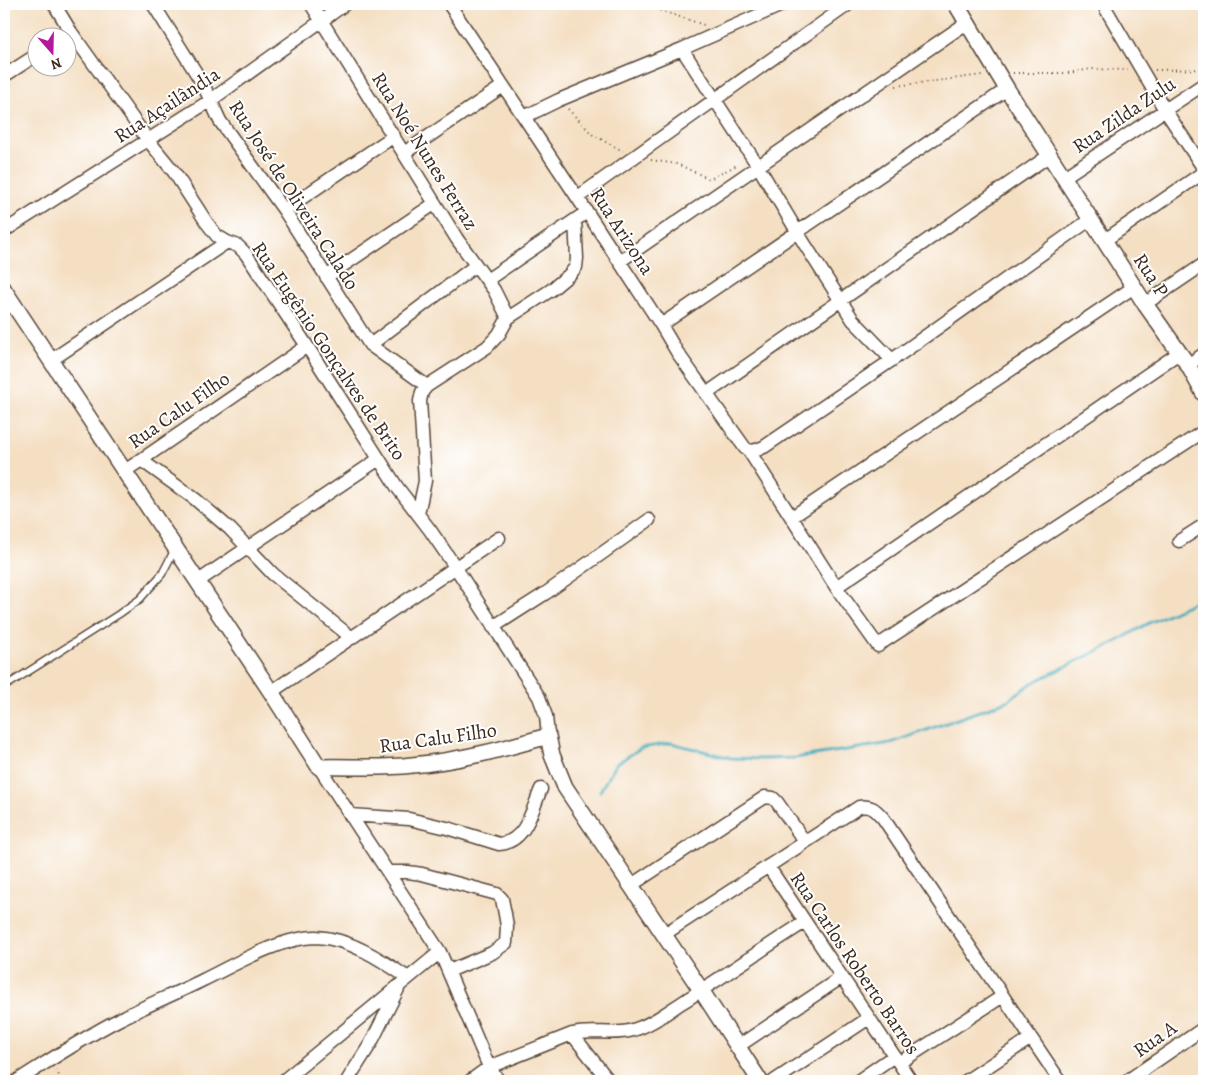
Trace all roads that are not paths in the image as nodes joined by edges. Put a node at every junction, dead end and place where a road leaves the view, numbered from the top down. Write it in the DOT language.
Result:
graph roads {
  1 [pos="54,4"];
  2 [pos="153,4"];
  3 [pos="311,4"];
  4 [pos="346,4"];
  5 [pos="449,4"];
  6 [pos="784,4"];
  7 [pos="849,4"];
  8 [pos="956,4"];
  9 [pos="1102,4"];
  10 [pos="322,21"];
  11 [pos="968,22"];
  12 [pos="64,28"];
  13 [pos="78,49"];
  14 [pos="682,49"];
  15 [pos="28,60"];
  16 [pos="4,76"];
  17 [pos="1204,84"];
  18 [pos="502,86"];
  19 [pos="1008,89"];
  20 [pos="714,99"];
  21 [pos="211,100"];
  22 [pos="1165,110"];
  23 [pos="524,117"];
  24 [pos="394,136"];
  25 [pos="148,140"];
  26 [pos="404,153"];
  27 [pos="1050,156"];
  28 [pos="758,166"];
  29 [pos="1204,170"];
  30 [pos="1064,177"];
  31 [pos="578,197"];
  32 [pos="434,204"];
  33 [pos="284,210"];
  34 [pos="588,212"];
  35 [pos="1091,219"];
  36 [pos="575,220"];
  37 [pos="4,231"];
  38 [pos="798,232"];
  39 [pos="1105,240"];
  40 [pos="227,242"];
  41 [pos="620,262"];
  42 [pos="1204,264"];
  43 [pos="475,266"];
  44 [pos="326,277"];
  45 [pos="487,280"];
  46 [pos="1134,287"];
  47 [pos="4,290"];
  48 [pos="840,300"];
  49 [pos="1145,304"];
  50 [pos="508,318"];
  51 [pos="661,325"];
  52 [pos="370,345"];
  53 [pos="307,346"];
  54 [pos="1204,354"];
  55 [pos="1183,359"];
  56 [pos="892,360"];
  57 [pos="50,361"];
  58 [pos="424,389"];
  59 [pos="706,394"];
  60 [pos="1204,394"];
  61 [pos="1204,431"];
  62 [pos="749,451"];
  63 [pos="379,459"];
  64 [pos="141,460"];
  65 [pos="125,471"];
  66 [pos="418,514"];
  67 [pos="792,518"];
  68 [pos="649,520"];
  69 [pos="1204,525"];
  70 [pos="499,538"];
  71 [pos="1179,541"];
  72 [pos="175,548"];
  73 [pos="248,549"];
  74 [pos="456,568"];
  75 [pos="197,582"];
  76 [pos="836,587"];
  77 [pos="493,627"];
  78 [pos="352,638"];
  79 [pos="4,687"];
  80 [pos="271,692"];
  81 [pos="548,736"];
  82 [pos="319,767"];
  83 [pos="541,789"];
  84 [pos="350,815"];
  85 [pos="805,842"];
  86 [pos="768,866"];
  87 [pos="388,872"];
  88 [pos="630,886"];
  89 [pos="805,922"];
  90 [pos="663,935"];
  91 [pos="440,952"];
  92 [pos="449,971"];
  93 [pos="842,977"];
  94 [pos="404,981"];
  95 [pos="701,990"];
  96 [pos="1003,996"];
  97 [pos="869,1018"];
  98 [pos="1204,1028"];
  99 [pos="572,1034"];
  100 [pos="1031,1038"];
  101 [pos="737,1047"];
  102 [pos="897,1060"];
  103 [pos="489,1067"];
  104 [pos="17,1081"];
  105 [pos="283,1081"];
  106 [pos="347,1081"];
  107 [pos="470,1081"];
  108 [pos="499,1081"];
  109 [pos="610,1081"];
  110 [pos="760,1081"];
  111 [pos="774,1081"];
  112 [pos="858,1081"];
  113 [pos="911,1081"];
  114 [pos="966,1081"];
  115 [pos="1059,1081"];
  116 [pos="1127,1081"];
  1 -- 12 [label="street, Rua Eugênio Gonçalves de Brito"];
  2 -- 21 [label="street, Rua José de Oliveira Calado"];
  3 -- 10 [label="street, Rua Noé Nunes Ferraz"];
  4 -- 10 [label="street, Rua Açailândia"];
  5 -- 18 [label="street, Rua Arizona"];
  6 -- 14 [label="street"];
  7 -- 20 [label="street"];
  8 -- 11 [label="street, Rua P"];
  9 -- 22 [label="street"];
  10 -- 21 [label="street, Rua Açailândia"];
  10 -- 24 [label="street, Rua Noé Nunes Ferraz"];
  11 -- 19 [label="street, Rua P"];
  11 -- 28 [label="street"];
  13 -- 25 [label="street, Rua Eugênio Gonçalves de Brito"];
  14 -- 20 [label="street"];
  14 -- 23 [label="street"];
  15 -- 16 [label="street"];
  17 -- 22 [label="street, Rua Zilda Zulu"];
  18 -- 23 [label="street, Rua Arizona"];
  18 -- 26 [label="street"];
  19 -- 27 [label="street, Rua P"];
  19 -- 38 [label="street"];
  20 -- 28 [label="street"];
  20 -- 31 [label="street"];
  21 -- 25 [label="street, Rua Açailândia"];
  21 -- 33 [label="street, Rua José de Oliveira Calado"];
  22 -- 29 [label="street"];
  22 -- 30 [label="street, Rua Zilda Zulu"];
  23 -- 31 [label="street, Rua Arizona"];
  24 -- 26 [label="street, Rua Noé Nunes Ferraz"];
  24 -- 33 [label="street"];
  25 -- 37 [label="street, Rua Açailândia"];
  25 -- 40 [label="street, Rua Eugênio Gonçalves de Brito"];
  26 -- 32 [label="street, Rua Noé Nunes Ferraz"];
  27 -- 30 [label="street, Rua P"];
  27 -- 48 [label="street"];
  28 -- 38 [label="street"];
  28 -- 41 [label="street"];
  29 -- 39 [label="street"];
  30 -- 35 [label="street, Rua P"];
  31 -- 34 [label="street, Rua Arizona"];
  32 -- 43 [label="street, Rua Noé Nunes Ferraz"];
  32 -- 44 [label="street"];
  33 -- 44 [label="street, Rua José de Oliveira Calado"];
  34 -- 36 [label="street"];
  34 -- 41 [label="street, Rua Arizona"];
  35 -- 39 [label="street, Rua P"];
  35 -- 56 [label="street"];
  36 -- 45 [label="street"];
  36 -- 50 [label="street"];
  38 -- 48 [label="street"];
  38 -- 51 [label="street"];
  39 -- 46 [label="street, Rua P"];
  40 -- 53 [label="street, Rua Eugênio Gonçalves de Brito"];
  40 -- 57 [label="street"];
  41 -- 51 [label="street, Rua Arizona"];
  42 -- 49 [label="street"];
  43 -- 45 [label="street, Rua Noé Nunes Ferraz"];
  43 -- 52 [label="street"];
  44 -- 52 [label="street, Rua José de Oliveira Calado"];
  45 -- 50 [label="street, Rua Noé Nunes Ferraz"];
  46 -- 49 [label="street, Rua P"];
  46 -- 67 [label="street"];
  47 -- 57 [label="street"];
  48 -- 56 [label="street"];
  48 -- 59 [label="street"];
  49 -- 55 [label="street, Rua P"];
  50 -- 58 [label="street"];
  51 -- 59 [label="street, Rua Arizona"];
  52 -- 58 [label="street, Rua José de Oliveira Calado"];
  53 -- 63 [label="street, Rua Eugênio Gonçalves de Brito"];
  53 -- 64 [label="street, Rua Calu Filho"];
  54 -- 55 [label="street"];
  55 -- 60 [label="street, Rua P"];
  55 -- 76 [label="street"];
  56 -- 62 [label="street"];
  57 -- 65 [label="street"];
  58 -- 66 [label="street"];
  59 -- 62 [label="street, Rua Arizona"];
  61 -- 76 [label="street, Rua Arizona"];
  62 -- 67 [label="street, Rua Arizona"];
  63 -- 66 [label="street, Rua Eugênio Gonçalves de Brito"];
  63 -- 73 [label="street"];
  64 -- 65 [label="street, Rua Calu Filho"];
  64 -- 73 [label="street"];
  65 -- 72 [label="street, Rua Calu Filho"];
  66 -- 74 [label="street, Rua Eugênio Gonçalves de Brito"];
  67 -- 76 [label="street, Rua Arizona"];
  68 -- 77 [label="street"];
  69 -- 71 [label="street"];
  70 -- 74 [label="street"];
  72 -- 75 [label="street, Rua Calu Filho"];
  72 -- 79 [label="lane"];
  73 -- 75 [label="street"];
  73 -- 78 [label="street"];
  74 -- 77 [label="street, Rua Eugênio Gonçalves de Brito"];
  74 -- 78 [label="street"];
  75 -- 80 [label="street, Rua Calu Filho"];
  77 -- 81 [label="street, Rua Eugênio Gonçalves de Brito"];
  78 -- 80 [label="street"];
  80 -- 82 [label="street, Rua Calu Filho"];
  81 -- 82 [label="street, Rua Calu Filho"];
  81 -- 88 [label="street"];
  82 -- 84 [label="street"];
  83 -- 84 [label="street"];
  84 -- 87 [label="street"];
  85 -- 86 [label="street"];
  85 -- 88 [label="street"];
  85 -- 96 [label="street"];
  86 -- 89 [label="street, Rua Carlos Roberto Barros"];
  86 -- 90 [label="street"];
  87 -- 91 [label="street"];
  87 -- 92 [label="street"];
  88 -- 90 [label="street"];
  89 -- 93 [label="street, Rua Carlos Roberto Barros"];
  89 -- 95 [label="street"];
  90 -- 95 [label="street"];
  91 -- 92 [label="street"];
  91 -- 94 [label="street"];
  92 -- 103 [label="street"];
  93 -- 97 [label="street, Rua Carlos Roberto Barros"];
  93 -- 101 [label="street"];
  94 -- 104 [label="street"];
  94 -- 105 [label="street"];
  94 -- 106 [label="street"];
  95 -- 99 [label="street"];
  95 -- 101 [label="street"];
  96 -- 100 [label="street"];
  96 -- 102 [label="street"];
  97 -- 102 [label="street, Rua Carlos Roberto Barros"];
  97 -- 111 [label="street"];
  98 -- 116 [label="street, Rua A"];
  99 -- 103 [label="street"];
  99 -- 109 [label="street"];
  100 -- 114 [label="street"];
  100 -- 115 [label="street"];
  101 -- 110 [label="street"];
  102 -- 112 [label="street"];
  102 -- 113 [label="street, Rua Carlos Roberto Barros"];
  103 -- 107 [label="street"];
  103 -- 108 [label="street"];
}
